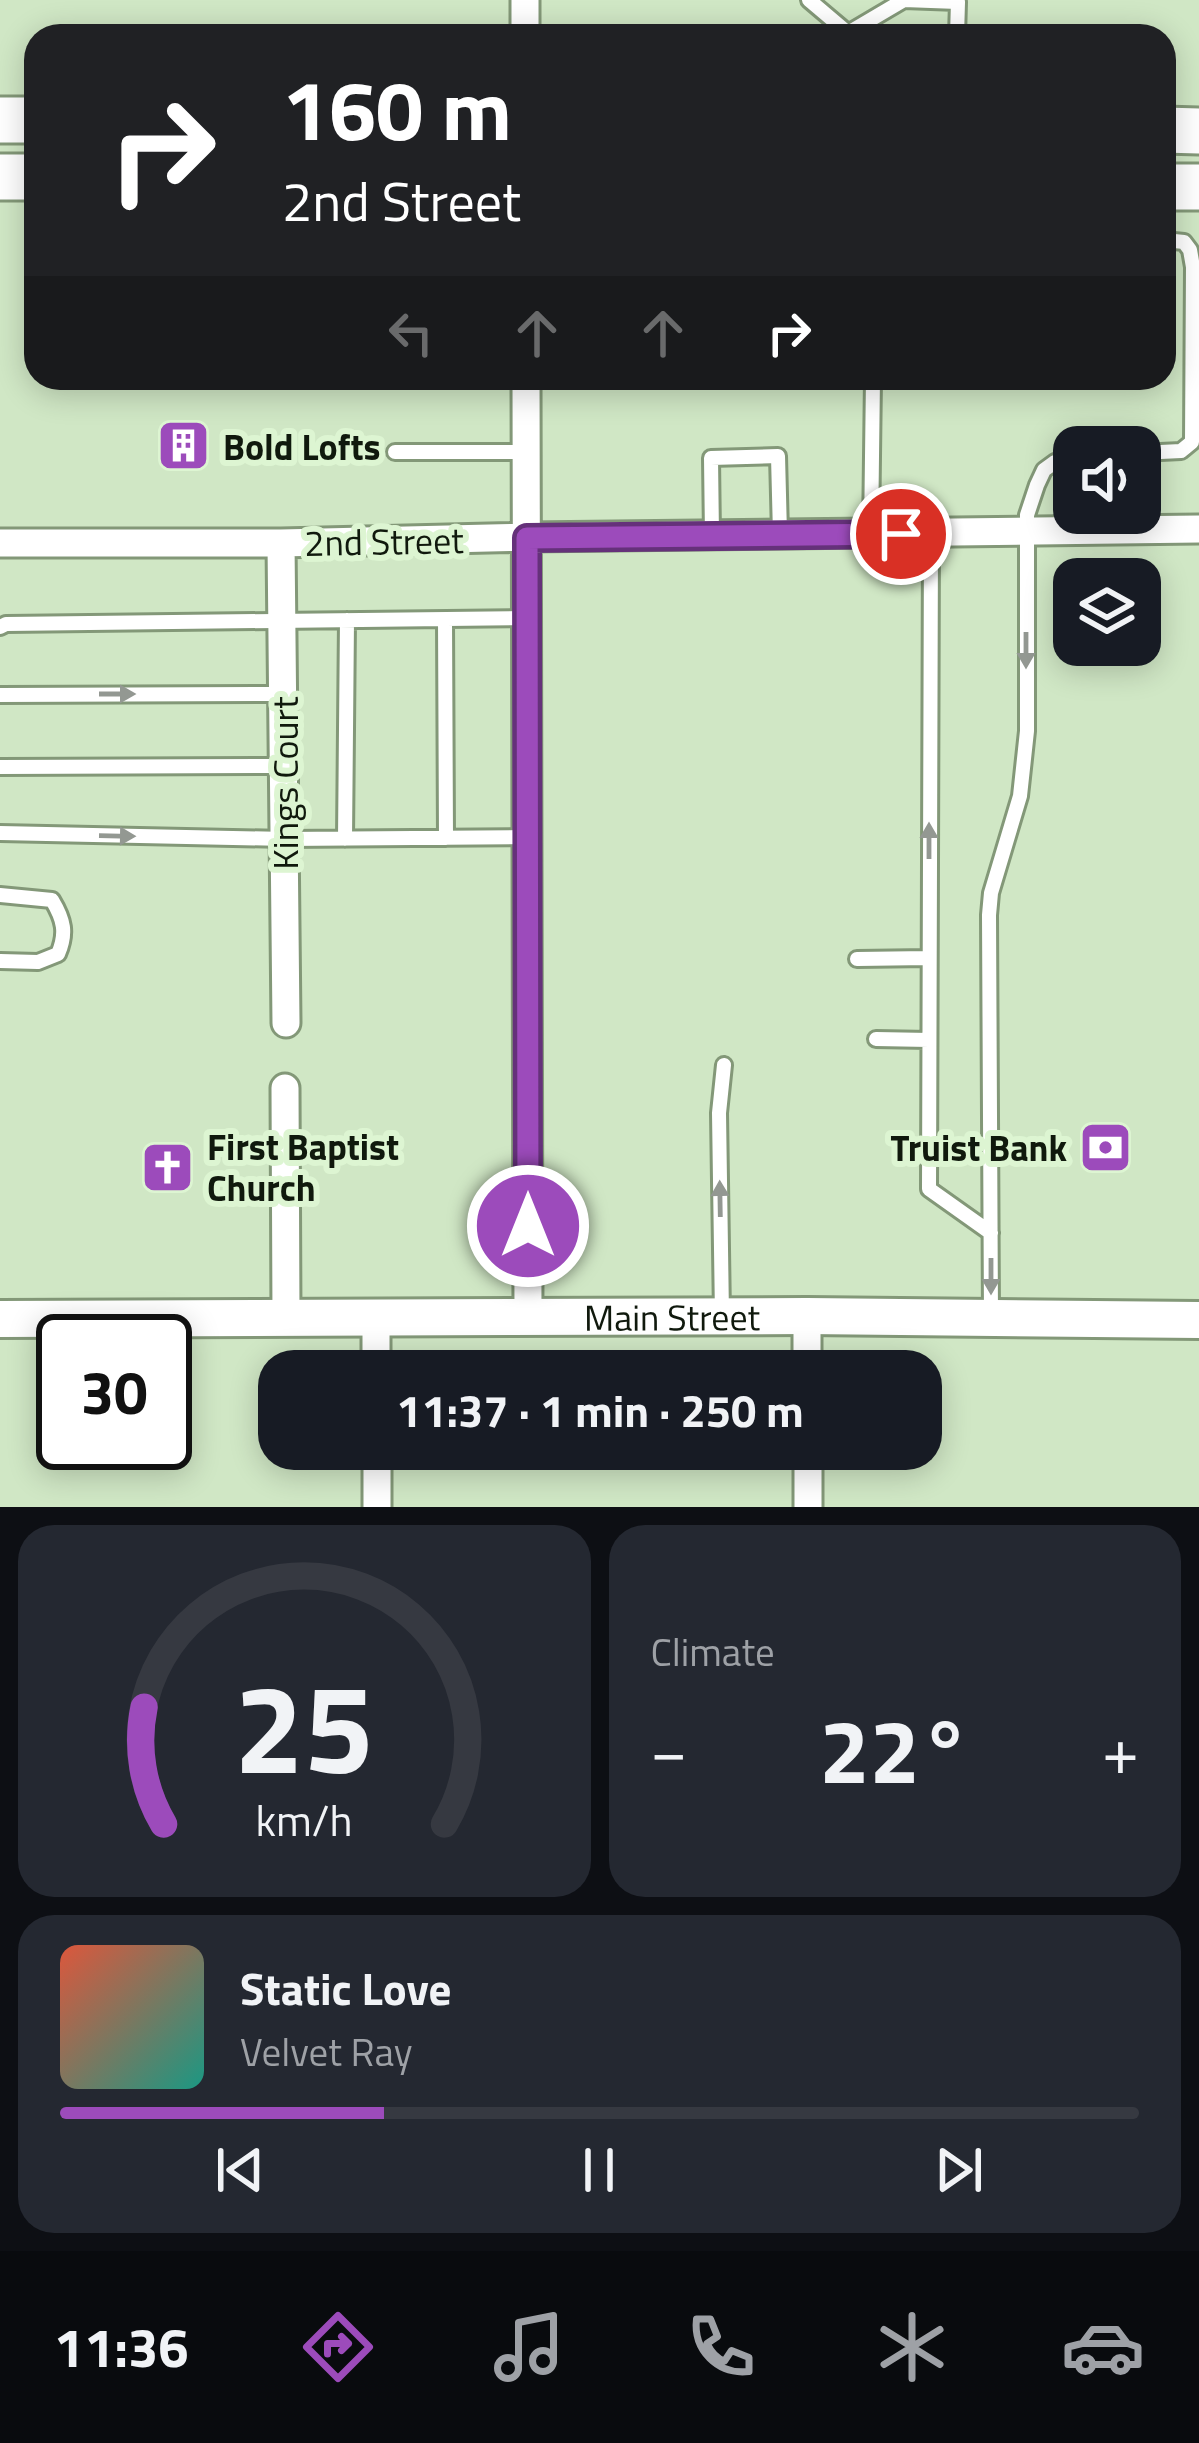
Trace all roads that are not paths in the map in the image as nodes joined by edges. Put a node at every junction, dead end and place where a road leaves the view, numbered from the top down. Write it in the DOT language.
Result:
graph roads {
  1 [pos="809,0"];
  2 [pos="904,0"];
  3 [pos="836,24"];
  4 [pos="866,24"];
  5 [pos="957,24"];
  6 [pos="1176,241"];
  7 [pos="526,390"];
  8 [pos="873,390"];
  9 [pos="395,452"];
  10 [pos="526,452"];
  11 [pos="1161,452"];
  12 [pos="1053,463"];
  13 [pos="1199,530"];
  14 [pos="1025,532"];
  15 [pos="932,534"];
  16 [pos="871,535"];
  17 [pos="712,536"];
  18 [pos="780,536"];
  19 [pos="527,538"];
  20 [pos="0,543"];
  21 [pos="281,543"];
  22 [pos="526,617"];
  23 [pos="283,620"];
  24 [pos="347,620"];
  25 [pos="445,620"];
  26 [pos="0,626"];
  27 [pos="284,694"];
  28 [pos="0,695"];
  29 [pos="284,766"];
  30 [pos="0,767"];
  31 [pos="0,833"];
  32 [pos="527,837"];
  33 [pos="446,838"];
  34 [pos="285,839"];
  35 [pos="345,839"];
  36 [pos="0,895"];
  37 [pos="857,958"];
  38 [pos="928,958"];
  39 [pos="0,962"];
  40 [pos="286,1023"];
  41 [pos="876,1039"];
  42 [pos="929,1040"];
  43 [pos="724,1065"];
  44 [pos="285,1088"];
  45 [pos="991,1233"];
  46 [pos="722,1316"];
  47 [pos="807,1316"];
  48 [pos="528,1317"];
  49 [pos="286,1318"];
  50 [pos="991,1318"];
  51 [pos="0,1319"];
  52 [pos="376,1319"];
  53 [pos="1199,1320"];
  54 [pos="376,1350"];
  55 [pos="807,1350"];
  56 [pos="376,1470"];
  57 [pos="808,1470"];
  58 [pos="377,1507"];
  59 [pos="808,1507"];
  1 -- 3 [label="lane"];
  2 -- 4 [label="lane"];
  2 -- 5 [label="lane"];
  6 -- 11 [label="lane"];
  7 -- 10 [label="street"];
  8 -- 16 [label="lane"];
  9 -- 10 [label="lane"];
  10 -- 19 [label="street"];
  12 -- 14 [label="lane"];
  13 -- 14 [label="street, 2nd Street"];
  14 -- 15 [label="street, 2nd Street"];
  14 -- 45 [label="lane, one-way"];
  15 -- 16 [label="street, 2nd Street"];
  38 -- 15 [label="lane, one-way"];
  16 -- 18 [label="street, 2nd Street"];
  17 -- 18 [label="street, 2nd Street"];
  17 -- 18 [label="lane"];
  17 -- 19 [label="street, 2nd Street"];
  19 -- 21 [label="street, 2nd Street"];
  19 -- 22 [label="street"];
  20 -- 21 [label="street, 2nd Street"];
  21 -- 23 [label="street, Kings Court"];
  22 -- 25 [label="lane"];
  22 -- 32 [label="street"];
  23 -- 24 [label="lane"];
  23 -- 26 [label="lane"];
  23 -- 27 [label="street, Kings Court"];
  24 -- 25 [label="lane"];
  24 -- 35 [label="lane"];
  25 -- 33 [label="lane"];
  28 -- 27 [label="lane, one-way"];
  27 -- 29 [label="street, Kings Court"];
  29 -- 30 [label="lane"];
  29 -- 34 [label="street, Kings Court"];
  31 -- 34 [label="lane, one-way"];
  32 -- 33 [label="lane"];
  32 -- 48 [label="street"];
  33 -- 35 [label="lane"];
  34 -- 35 [label="lane"];
  34 -- 40 [label="street, Kings Court"];
  36 -- 39 [label="lane"];
  37 -- 38 [label="lane"];
  38 -- 42 [label="lane"];
  41 -- 42 [label="lane"];
  42 -- 45 [label="lane"];
  46 -- 43 [label="lane, one-way"];
  44 -- 49 [label="street"];
  45 -- 50 [label="lane, one-way"];
  46 -- 47 [label="street, Main Street"];
  46 -- 48 [label="street, Main Street"];
  47 -- 50 [label="street, Main Street"];
  47 -- 55 [label="street"];
  48 -- 52 [label="street, Main Street"];
  49 -- 51 [label="street, Main Street"];
  49 -- 52 [label="street, Main Street"];
  50 -- 53 [label="street, Main Street"];
  52 -- 54 [label="street"];
  56 -- 58 [label="street"];
  57 -- 59 [label="street"];
}
